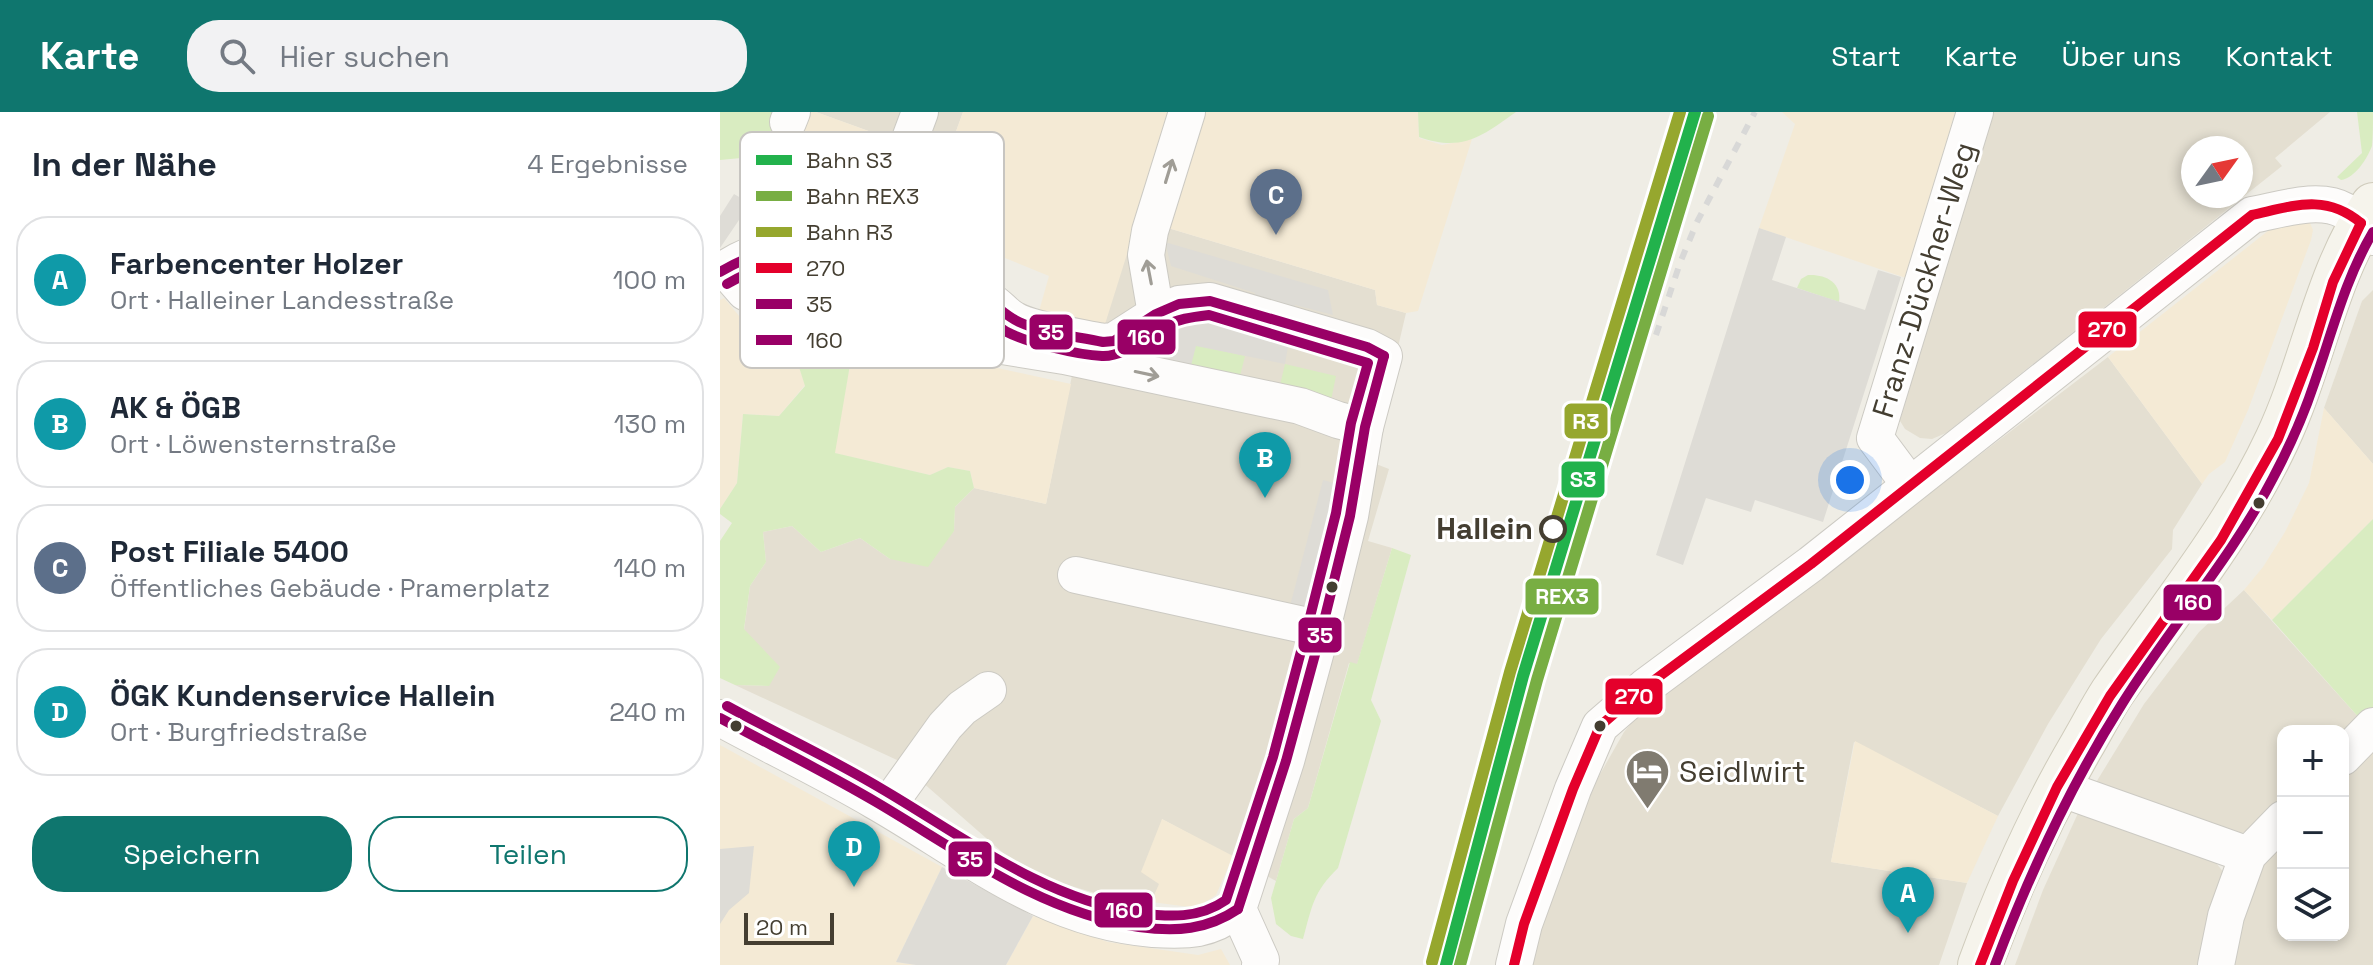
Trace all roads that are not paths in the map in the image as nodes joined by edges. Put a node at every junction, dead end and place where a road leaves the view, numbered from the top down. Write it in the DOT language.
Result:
graph roads {
  1 [pos="920,112"];
  2 [pos="1187,112"];
  3 [pos="1975,112"];
  4 [pos="913,132"];
  5 [pos="2369,222"];
  6 [pos="723,270"];
  7 [pos="740,287"];
  8 [pos="1004,311"];
  9 [pos="1156,314"];
  10 [pos="1004,336"];
  11 [pos="1028,338"];
  12 [pos="1365,427"];
  13 [pos="1910,485"];
  14 [pos="1076,575"];
  15 [pos="1322,629"];
  16 [pos="988,690"];
  17 [pos="720,718"];
  18 [pos="2373,726"];
  19 [pos="2349,751"];
  20 [pos="2057,787"];
  21 [pos="887,807"];
  22 [pos="2277,825"];
  23 [pos="2248,855"];
  24 [pos="1238,909"];
  25 [pos="1260,965"];
  26 [pos="1514,965"];
  27 [pos="1980,965"];
  28 [pos="2216,965"];
  1 -- 4 [label="street"];
  9 -- 2 [label="street, one-way"];
  3 -- 13 [label="street, Franz-Dückher-Weg"];
  5 -- 13 [label="street"];
  5 -- 20 [label="main road"];
  6 -- 7 [label="street"];
  8 -- 11 [label="street"];
  9 -- 11 [label="street"];
  9 -- 12 [label="street"];
  10 -- 11 [label="street"];
  11 -- 12 [label="street, one-way"];
  12 -- 15 [label="street"];
  13 -- 26 [label="street"];
  14 -- 15 [label="street"];
  15 -- 24 [label="street"];
  16 -- 21 [label="street"];
  17 -- 21 [label="street"];
  18 -- 19 [label="street"];
  20 -- 23 [label="street"];
  20 -- 27 [label="main road"];
  21 -- 24 [label="street"];
  22 -- 23 [label="street"];
  23 -- 28 [label="street"];
  24 -- 25 [label="street"];
}
